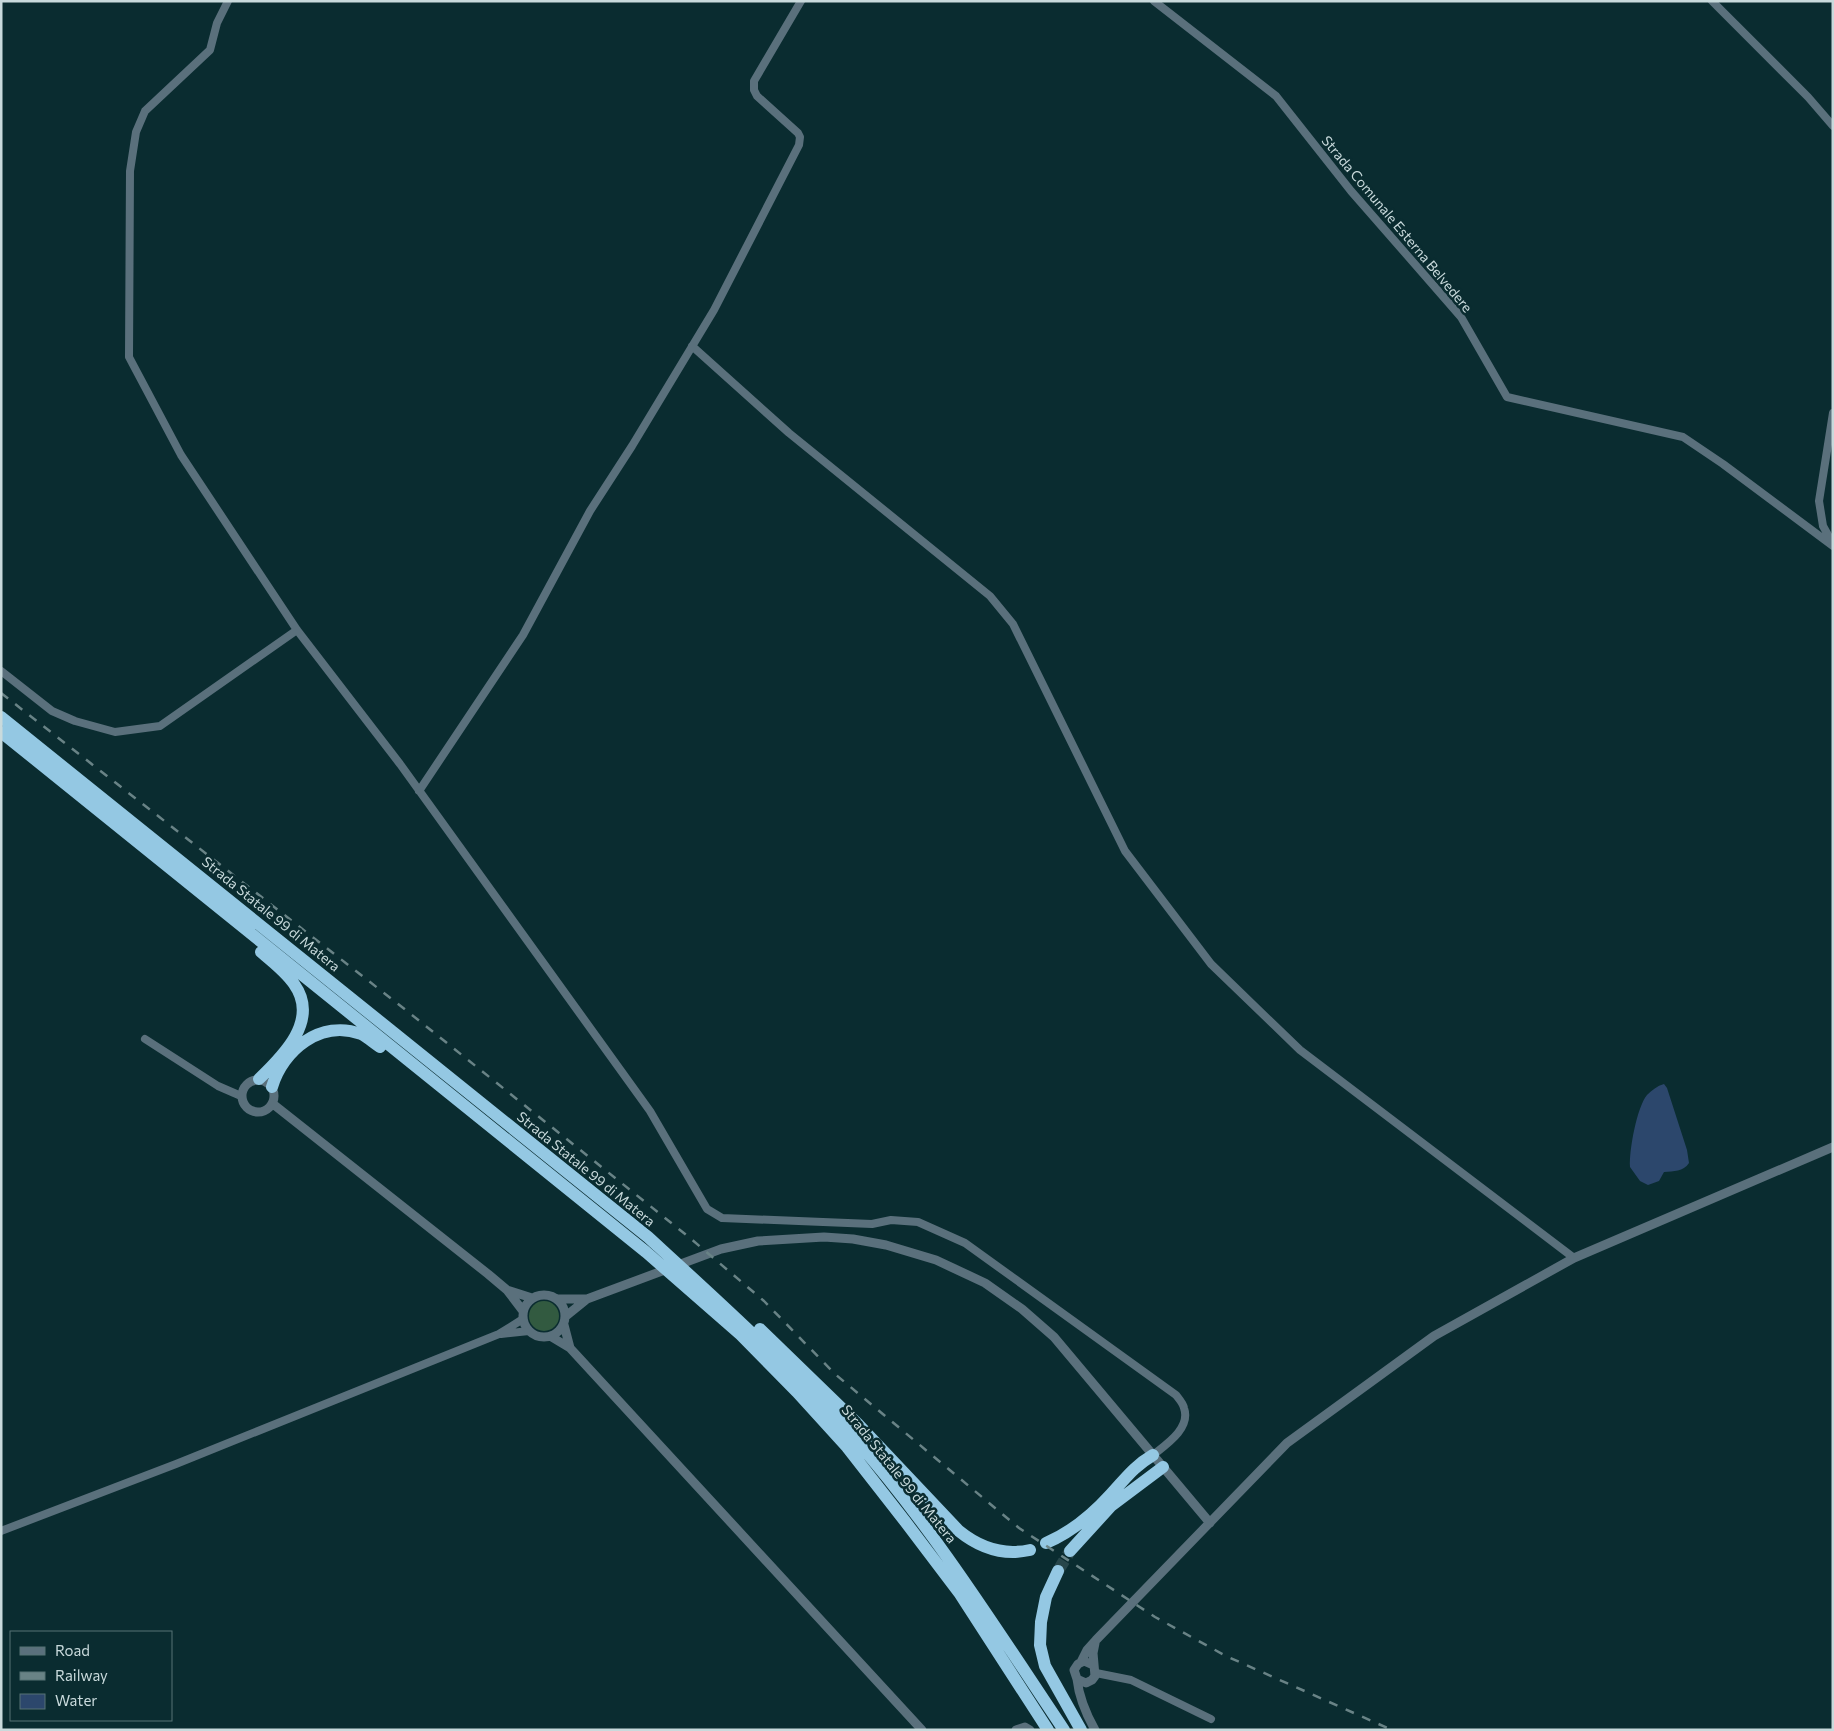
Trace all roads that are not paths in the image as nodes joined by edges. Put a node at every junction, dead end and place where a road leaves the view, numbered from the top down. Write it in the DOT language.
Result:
graph roads {
  1 [pos="228,1"];
  2 [pos="801,1"];
  3 [pos="1154,1"];
  4 [pos="1712,1"];
  5 [pos="1833,126"];
  6 [pos="692,346"];
  7 [pos="1833,413"];
  8 [pos="1833,545"];
  9 [pos="297,630"];
  10 [pos="1,671"];
  11 [pos="1,718"];
  12 [pos="1,732"];
  13 [pos="70,788"];
  14 [pos="419,791"];
  15 [pos="145,1039"];
  16 [pos="258,1079"];
  17 [pos="272,1088"];
  18 [pos="241,1096"];
  19 [pos="273,1104"];
  20 [pos="1833,1147"];
  21 [pos="531,1159"];
  22 [pos="648,1237"];
  23 [pos="1574,1258"];
  24 [pos="507,1290"];
  25 [pos="532,1298"];
  26 [pos="558,1299"];
  27 [pos="587,1299"];
  28 [pos="523,1315"];
  29 [pos="565,1320"];
  30 [pos="529,1331"];
  31 [pos="499,1334"];
  32 [pos="550,1336"];
  33 [pos="570,1348"];
  34 [pos="1154,1455"];
  35 [pos="1163,1467"];
  36 [pos="1210,1523"];
  37 [pos="1,1531"];
  38 [pos="1046,1543"];
  39 [pos="1030,1550"];
  40 [pos="1070,1551"];
  41 [pos="1058,1571"];
  42 [pos="1096,1640"];
  43 [pos="1081,1662"];
  44 [pos="1095,1669"];
  45 [pos="1077,1679"];
  46 [pos="1089,1682"];
  47 [pos="1084,1706"];
  48 [pos="1211,1719"];
  49 [pos="1089,1728"];
  50 [pos="922,1730"];
  51 [pos="1016,1730"];
  52 [pos="1030,1730"];
  53 [pos="1048,1730"];
  54 [pos="1064,1730"];
  1 -- 9 [label="street"];
  2 -- 6 [label="street"];
  3 -- 8 [label="street, Strada Comunale Esterna Belvedere"];
  4 -- 5 [label="street"];
  6 -- 14 [label="street"];
  6 -- 23 [label="street"];
  7 -- 8 [label="street"];
  9 -- 10 [label="street"];
  9 -- 14 [label="street"];
  11 -- 22 [label="highway, Strada Statale 99 di Matera"];
  12 -- 13 [label="highway"];
  13 -- 16 [label="highway"];
  13 -- 21 [label="highway"];
  14 -- 34 [label="street"];
  15 -- 18 [label="street"];
  16 -- 17 [label="street"];
  16 -- 18 [label="street"];
  17 -- 19 [label="street"];
  17 -- 21 [label="highway"];
  18 -- 19 [label="street"];
  19 -- 24 [label="street"];
  20 -- 23 [label="street"];
  21 -- 53 [label="highway"];
  22 -- 39 [label="highway"];
  22 -- 54 [label="highway, Strada Statale 99 di Matera"];
  23 -- 36 [label="street"];
  24 -- 25 [label="street"];
  24 -- 28 [label="street"];
  25 -- 26 [label="street"];
  25 -- 28 [label="street"];
  26 -- 27 [label="street"];
  26 -- 29 [label="street"];
  27 -- 29 [label="street"];
  27 -- 34 [label="street"];
  28 -- 30 [label="street"];
  28 -- 31 [label="street"];
  29 -- 32 [label="street"];
  29 -- 33 [label="street"];
  30 -- 31 [label="street"];
  30 -- 32 [label="street"];
  31 -- 37 [label="street"];
  32 -- 33 [label="street"];
  33 -- 50 [label="street"];
  34 -- 35 [label="street"];
  34 -- 38 [label="highway"];
  35 -- 36 [label="street"];
  35 -- 40 [label="highway"];
  36 -- 42 [label="street"];
  41 -- 49 [label="highway"];
  42 -- 43 [label="street"];
  42 -- 44 [label="street"];
  43 -- 44 [label="street"];
  43 -- 45 [label="street"];
  44 -- 46 [label="street"];
  44 -- 48 [label="street"];
  45 -- 46 [label="street"];
  45 -- 47 [label="street"];
  46 -- 47 [label="street"];
  47 -- 49 [label="street"];
  51 -- 52 [label="street"];
}
